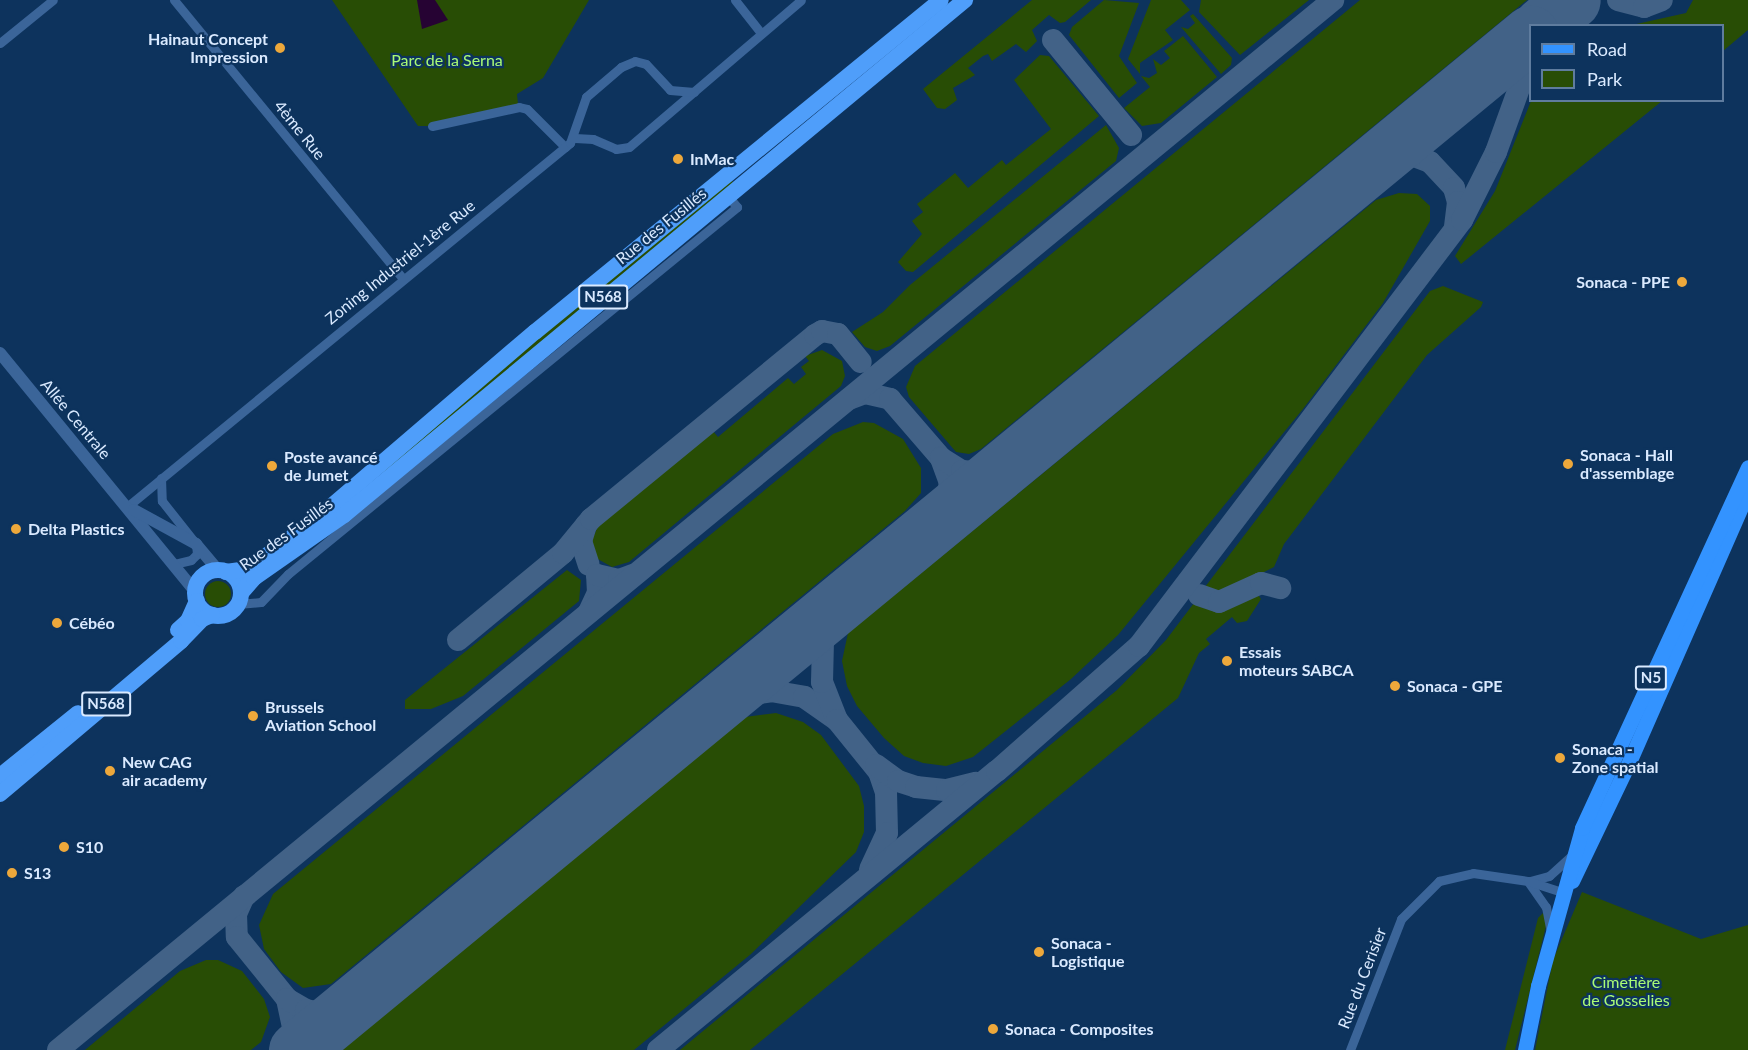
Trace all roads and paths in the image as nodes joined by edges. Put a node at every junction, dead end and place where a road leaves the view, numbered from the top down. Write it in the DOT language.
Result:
graph roads {
  1 [pos="53,0"];
  2 [pos="174,0"];
  3 [pos="735,0"];
  4 [pos="801,0"];
  5 [pos="941,0"];
  6 [pos="965,0"];
  7 [pos="761,33"];
  8 [pos="0,43"];
  9 [pos="694,92"];
  10 [pos="432,126"];
  11 [pos="574,138"];
  12 [pos="565,147"];
  13 [pos="403,279"];
  14 [pos="0,353"];
  15 [pos="1748,467"];
  16 [pos="161,478"];
  17 [pos="1748,491"];
  18 [pos="128,506"];
  19 [pos="196,544"];
  20 [pos="173,564"];
  21 [pos="223,571"];
  22 [pos="196,596"];
  23 [pos="239,599"];
  24 [pos="212,615"];
  25 [pos="181,641"];
  26 [pos="139,688"];
  27 [pos="0,776"];
  28 [pos="0,794"];
  29 [pos="1572,854"];
  30 [pos="1528,881"];
  31 [pos="1564,893"];
  32 [pos="1552,936"];
  33 [pos="1350,1050"];
  34 [pos="1526,1050"];
  1 -- 8 [label="street"];
  2 -- 13 [label="street, 4ème Rue"];
  3 -- 7 [label="street"];
  4 -- 7 [label="street"];
  5 -- 21 [label="highway, Rue des Fusillés / N568"];
  6 -- 23 [label="highway, Rue des Fusillés / N568"];
  7 -- 9 [label="street"];
  9 -- 11 [label="street"];
  9 -- 11 [label="street"];
  10 -- 12 [label="street"];
  11 -- 12 [label="street, Zoning Industriel-1ère Rue"];
  12 -- 13 [label="street, Zoning Industriel-1ère Rue"];
  13 -- 16 [label="street, Zoning Industriel-1ère Rue"];
  14 -- 18 [label="street, Allée Centrale"];
  15 -- 29 [label="main road, N5"];
  16 -- 18 [label="street, Zoning Industriel-1ère Rue"];
  16 -- 19 [label="street"];
  17 -- 31 [label="main road, N5"];
  18 -- 19 [label="street"];
  18 -- 20 [label="street, Allée Centrale"];
  19 -- 20 [label="street"];
  19 -- 21 [label="street"];
  20 -- 22 [label="street, Allée Centrale"];
  21 -- 22 [label="highway, N568"];
  21 -- 23 [label="highway"];
  22 -- 24 [label="highway"];
  22 -- 27 [label="highway, N568"];
  23 -- 24 [label="highway, N568"];
  24 -- 25 [label="highway, N568"];
  25 -- 26 [label="highway"];
  25 -- 28 [label="highway, N568"];
  29 -- 30 [label="street"];
  29 -- 31 [label="main road, N5"];
  30 -- 31 [label="street, Rue du Cerisier"];
  30 -- 32 [label="street"];
  30 -- 33 [label="street, Rue du Cerisier"];
  31 -- 32 [label="main road, N5"];
  32 -- 34 [label="main road, N5"];
}
